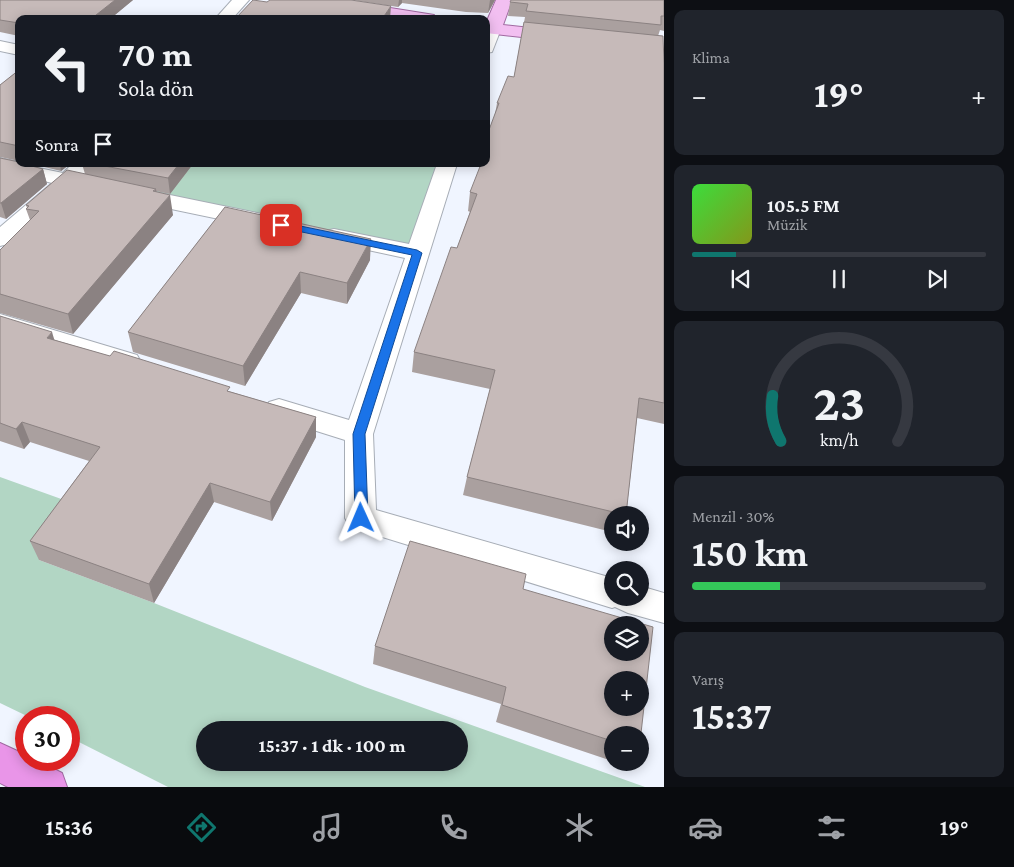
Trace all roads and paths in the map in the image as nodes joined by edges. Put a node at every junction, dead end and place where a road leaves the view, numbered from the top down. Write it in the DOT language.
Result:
graph roads {
  1 [pos="241,0"];
  2 [pos="309,0"];
  3 [pos="504,0"];
  4 [pos="227,15"];
  5 [pos="403,15"];
  6 [pos="490,26"];
  7 [pos="490,28"];
  8 [pos="578,38"];
  9 [pos="0,46"];
  10 [pos="15,49"];
  11 [pos="0,164"];
  12 [pos="81,167"];
  13 [pos="446,167"];
  14 [pos="67,181"];
  15 [pos="281,225"];
  16 [pos="310,231"];
  17 [pos="0,239"];
  18 [pos="417,253"];
  19 [pos="0,322"];
  20 [pos="151,369"];
  21 [pos="255,402"];
  22 [pos="359,434"];
  23 [pos="604,591"];
  24 [pos="649,604"];
  25 [pos="664,608"];
  26 [pos="0,762"];
  27 [pos="48,787"];
  1 -- 4 [label="street"];
  2 -- 5 [label="main road"];
  3 -- 6 [label="main road"];
  7 -- 8 [label="main road"];
  9 -- 10 [label="street"];
  11 -- 14 [label="street"];
  12 -- 14 [label="street"];
  13 -- 18 [label="street"];
  14 -- 15 [label="street"];
  14 -- 17 [label="street"];
  16 -- 18 [label="street"];
  18 -- 22 [label="street"];
  19 -- 20 [label="street"];
  21 -- 22 [label="street"];
  22 -- 23 [label="street"];
  24 -- 25 [label="street"];
  26 -- 27 [label="highway"];
}
